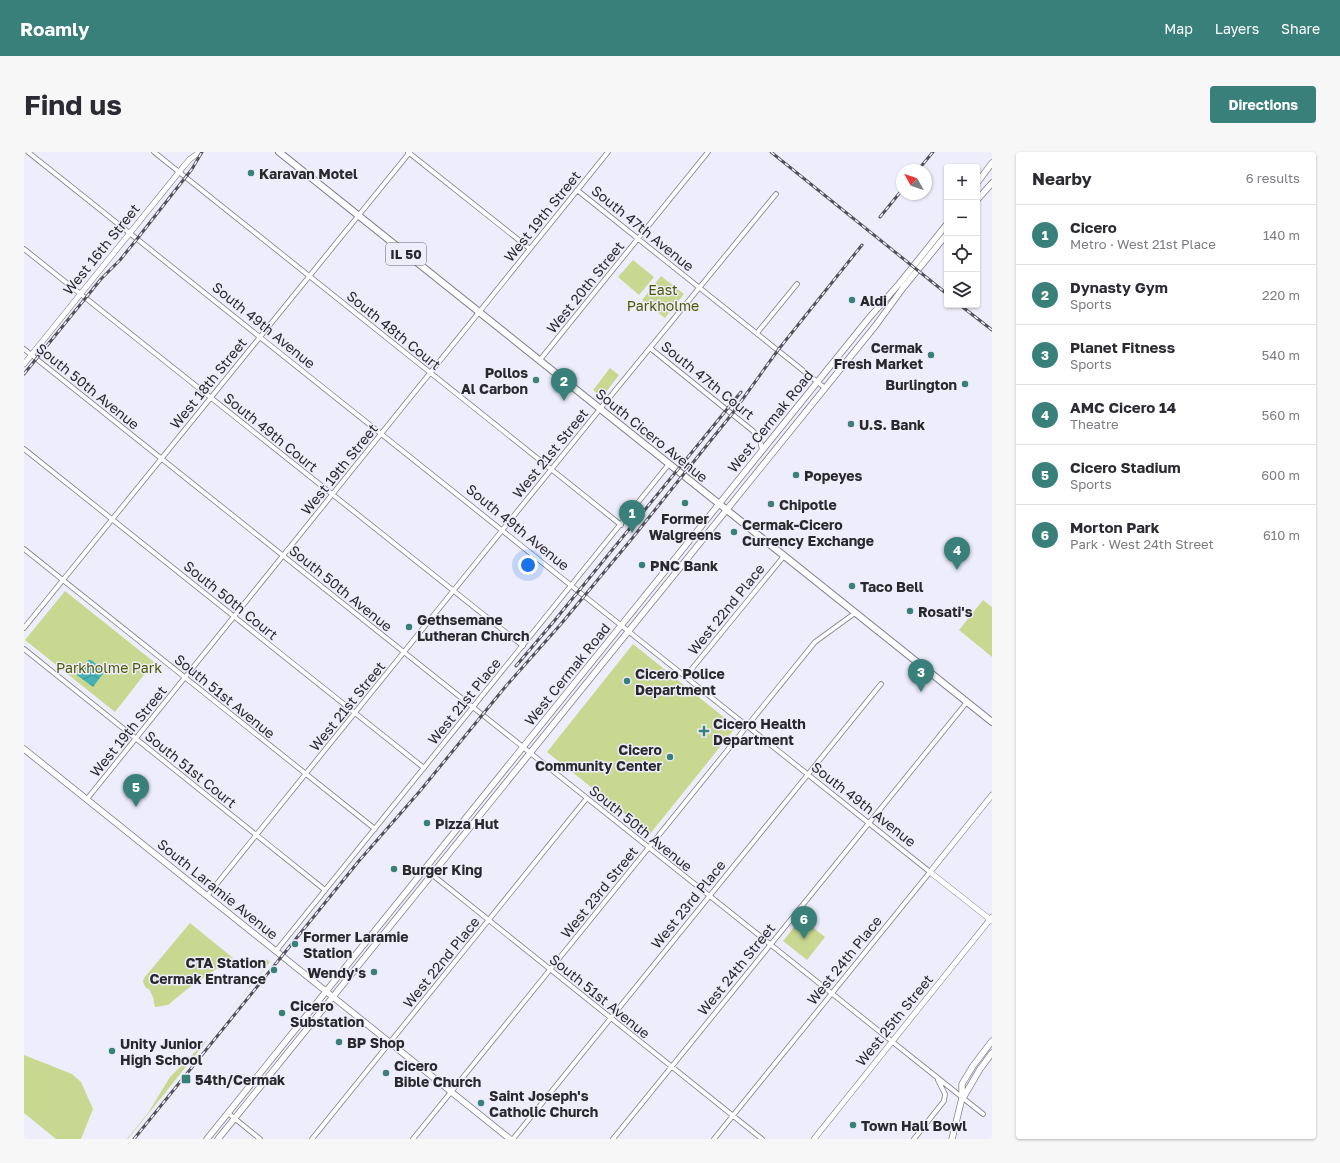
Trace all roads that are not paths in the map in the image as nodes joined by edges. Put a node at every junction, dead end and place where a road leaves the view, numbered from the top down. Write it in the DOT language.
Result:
graph roads {
  1 [pos="28,152"];
  2 [pos="154,152"];
  3 [pos="200,152"];
  4 [pos="279,152"];
  5 [pos="409,152"];
  6 [pos="608,152"];
  7 [pos="708,152"];
  8 [pos="992,163"];
  9 [pos="179,172"];
  10 [pos="980,179"];
  11 [pos="992,183"];
  12 [pos="578,190"];
  13 [pos="776,194"];
  14 [pos="980,197"];
  15 [pos="358,215"];
  16 [pos="944,228"];
  17 [pos="130,233"];
  18 [pos="945,236"];
  19 [pos="638,239"];
  20 [pos="24,249"];
  21 [pos="530,249"];
  22 [pos="309,276"];
  23 [pos="797,284"];
  24 [pos="700,287"];
  25 [pos="80,294"];
  26 [pos="479,313"];
  27 [pos="757,333"];
  28 [pos="260,337"];
  29 [pos="24,348"];
  30 [pos="650,348"];
  31 [pos="32,354"];
  32 [pos="539,361"];
  33 [pos="24,364"];
  34 [pos="430,373"];
  35 [pos="818,382"];
  36 [pos="826,388"];
  37 [pos="210,398"];
  38 [pos="600,409"];
  39 [pos="382,433"];
  40 [pos="24,449"];
  41 [pos="762,450"];
  42 [pos="161,458"];
  43 [pos="669,464"];
  44 [pos="552,469"];
  45 [pos="332,495"];
  46 [pos="719,504"];
  47 [pos="726,510"];
  48 [pos="112,519"];
  49 [pos="621,525"];
  50 [pos="503,530"];
  51 [pos="24,549"];
  52 [pos="283,556"];
  53 [pos="784,556"];
  54 [pos="63,580"];
  55 [pos="572,585"];
  56 [pos="453,592"];
  57 [pos="856,613"];
  58 [pos="234,616"];
  59 [pos="622,625"];
  60 [pos="24,628"];
  61 [pos="629,630"];
  62 [pos="522,646"];
  63 [pos="24,649"];
  64 [pos="404,652"];
  65 [pos="686,676"];
  66 [pos="185,678"];
  67 [pos="881,684"];
  68 [pos="967,702"];
  69 [pos="473,707"];
  70 [pos="355,713"];
  71 [pos="992,722"];
  72 [pos="746,726"];
  73 [pos="136,739"];
  74 [pos="523,747"];
  75 [pos="24,749"];
  76 [pos="530,753"];
  77 [pos="424,768"];
  78 [pos="306,774"];
  79 [pos="808,774"];
  80 [pos="992,795"];
  81 [pos="587,798"];
  82 [pos="87,800"];
  83 [pos="869,823"];
  84 [pos="375,829"];
  85 [pos="256,836"];
  86 [pos="649,848"];
  87 [pos="424,869"];
  88 [pos="930,872"];
  89 [pos="432,875"];
  90 [pos="325,890"];
  91 [pos="207,896"];
  92 [pos="709,896"];
  93 [pos="991,919"];
  94 [pos="488,920"];
  95 [pos="770,945"];
  96 [pos="276,951"];
  97 [pos="550,970"];
  98 [pos="326,992"];
  99 [pos="832,994"];
  100 [pos="333,997"];
  101 [pos="611,1018"];
  102 [pos="992,1041"];
  103 [pos="892,1042"];
  104 [pos="390,1043"];
  105 [pos="992,1053"];
  106 [pos="672,1067"];
  107 [pos="935,1076"];
  108 [pos="451,1092"];
  109 [pos="962,1098"];
  110 [pos="228,1113"];
  111 [pos="983,1114"];
  112 [pos="733,1116"];
  113 [pos="234,1119"];
  114 [pos="207,1139"];
  115 [pos="218,1139"];
  116 [pos="260,1139"];
  117 [pos="312,1139"];
  118 [pos="413,1139"];
  119 [pos="510,1139"];
  120 [pos="513,1139"];
  121 [pos="613,1139"];
  122 [pos="714,1139"];
  123 [pos="762,1139"];
  124 [pos="814,1139"];
  125 [pos="914,1139"];
  126 [pos="952,1139"];
  1 -- 17 [label="street, South 49th Avenue"];
  2 -- 9 [label="street, South 48th Court"];
  3 -- 9 [label="street, West 16th Street"];
  4 -- 15 [label="main road, South Cicero Avenue / IL 50"];
  5 -- 15 [label="street, West 18th Street"];
  5 -- 21 [label="street"];
  6 -- 12 [label="street, West 19th Street"];
  7 -- 19 [label="street, West 20th Street"];
  8 -- 10 [label="main road"];
  9 -- 17 [label="street, West 16th Street"];
  9 -- 22 [label="street, South 48th Court"];
  11 -- 14 [label="main road"];
  12 -- 19 [label="street, South 47th Avenue"];
  12 -- 21 [label="street, West 19th Street"];
  13 -- 24 [label="street, West 21st Street"];
  15 -- 22 [label="street, West 18th Street"];
  15 -- 26 [label="main road, South Cicero Avenue / IL 50"];
  16 -- 35 [label="main road, West Cermak Road"];
  17 -- 25 [label="street, West 16th Street"];
  17 -- 28 [label="street, South 49th Avenue"];
  18 -- 36 [label="main road, West Cermak Road"];
  19 -- 24 [label="street, South 47th Avenue"];
  19 -- 32 [label="street, West 20th Street"];
  20 -- 25 [label="street, South 49th Court"];
  21 -- 26 [label="street, West 19th Street"];
  22 -- 28 [label="street, West 18th Street"];
  22 -- 34 [label="street, South 48th Court"];
  23 -- 27 [label="street"];
  24 -- 27 [label="street, South 47th Avenue"];
  24 -- 30 [label="street, West 21st Street"];
  25 -- 31 [label="street, West 16th Street"];
  25 -- 37 [label="street, South 49th Court"];
  26 -- 32 [label="main road, South Cicero Avenue / IL 50"];
  26 -- 34 [label="street, West 19th Street"];
  27 -- 35 [label="street, South 47th Avenue"];
  28 -- 37 [label="street, West 18th Street"];
  28 -- 39 [label="street, South 49th Avenue"];
  29 -- 31 [label="street, South 50th Avenue"];
  30 -- 38 [label="street, West 21st Street"];
  30 -- 41 [label="street, South 47th Court"];
  31 -- 33 [label="street, West 16th Street"];
  31 -- 42 [label="street, South 50th Avenue"];
  32 -- 38 [label="main road, South Cicero Avenue / IL 50"];
  34 -- 39 [label="street, West 19th Street"];
  34 -- 44 [label="street, South 48th Court"];
  35 -- 36 [label="street, South 47th Avenue"];
  35 -- 41 [label="main road, West Cermak Road"];
  36 -- 47 [label="main road, West Cermak Road"];
  37 -- 42 [label="street, West 18th Street"];
  37 -- 45 [label="street, South 49th Court"];
  38 -- 43 [label="main road, South Cicero Avenue / IL 50"];
  38 -- 44 [label="street, West 21st Street"];
  39 -- 45 [label="street, West 19th Street"];
  39 -- 50 [label="street, South 49th Avenue"];
  40 -- 48 [label="street, South 50th Court"];
  41 -- 46 [label="main road, West Cermak Road"];
  42 -- 48 [label="street, West 18th Street"];
  42 -- 52 [label="street, South 50th Avenue"];
  43 -- 46 [label="main road, South Cicero Avenue / IL 50"];
  43 -- 49 [label="street, West 21st Place"];
  44 -- 49 [label="street, South 48th Court"];
  44 -- 50 [label="street, West 21st Street"];
  45 -- 52 [label="street, West 19th Street"];
  45 -- 56 [label="street, South 49th Court"];
  46 -- 47 [label="main road, South Cicero Avenue / IL 50"];
  46 -- 59 [label="main road, West Cermak Road"];
  47 -- 53 [label="main road, South Cicero Avenue / IL 50"];
  47 -- 61 [label="main road, West Cermak Road"];
  48 -- 54 [label="street, West 18th Street"];
  48 -- 58 [label="street, South 50th Court"];
  49 -- 55 [label="street, West 21st Place"];
  50 -- 55 [label="street, South 49th Avenue"];
  50 -- 56 [label="street, West 21st Street"];
  51 -- 54 [label="street, South 51st Avenue"];
  52 -- 58 [label="street, West 19th Street"];
  52 -- 64 [label="street, South 50th Avenue"];
  53 -- 57 [label="main road, South Cicero Avenue / IL 50"];
  53 -- 65 [label="street, West 22nd Place"];
  54 -- 60 [label="street, West 18th Street"];
  54 -- 66 [label="street, South 51st Avenue"];
  55 -- 59 [label="street, South 49th Avenue"];
  55 -- 62 [label="street, West 21st Place"];
  56 -- 62 [label="street, South 49th Court"];
  56 -- 64 [label="street, West 21st Street"];
  57 -- 68 [label="main road, South Cicero Avenue / IL 50"];
  57 -- 72 [label="street, West 23rd Street"];
  58 -- 66 [label="street, West 19th Street"];
  58 -- 70 [label="street, South 50th Court"];
  59 -- 61 [label="street, South 49th Avenue"];
  59 -- 74 [label="main road, West Cermak Road"];
  61 -- 65 [label="street, South 49th Avenue"];
  61 -- 76 [label="main road, West Cermak Road"];
  62 -- 69 [label="street, West 21st Place"];
  63 -- 73 [label="street, South 51st Court"];
  64 -- 69 [label="street, South 50th Avenue"];
  64 -- 70 [label="street, West 21st Street"];
  65 -- 72 [label="street, South 49th Avenue"];
  66 -- 73 [label="street, West 19th Street"];
  66 -- 78 [label="street, South 51st Avenue"];
  67 -- 79 [label="street, West 23rd Place"];
  68 -- 71 [label="main road, South Cicero Avenue / IL 50"];
  68 -- 83 [label="street, West 24th Street"];
  69 -- 74 [label="street, South 50th Avenue"];
  69 -- 77 [label="street, West 21st Place"];
  70 -- 77 [label="street, South 50th Court"];
  70 -- 78 [label="street, West 21st Street"];
  72 -- 79 [label="street, South 49th Avenue"];
  72 -- 86 [label="street, West 23rd Street"];
  73 -- 82 [label="street, West 19th Street"];
  73 -- 85 [label="street, South 51st Court"];
  74 -- 76 [label="street, South 50th Avenue"];
  74 -- 87 [label="main road, West Cermak Road"];
  75 -- 82 [label="main road, South Laramie Avenue"];
  76 -- 81 [label="street, South 50th Avenue"];
  76 -- 89 [label="main road, West Cermak Road"];
  77 -- 84 [label="street, West 21st Place"];
  78 -- 84 [label="street, South 51st Avenue"];
  78 -- 85 [label="street, West 21st Street"];
  79 -- 83 [label="street, South 49th Avenue"];
  79 -- 92 [label="street, West 23rd Place"];
  80 -- 88 [label="street, West 24th Place"];
  81 -- 86 [label="street, South 50th Avenue"];
  81 -- 94 [label="street, West 22nd Place"];
  82 -- 91 [label="main road, South Laramie Avenue"];
  83 -- 88 [label="street, South 49th Avenue"];
  83 -- 95 [label="street, West 24th Street"];
  84 -- 90 [label="street, West 21st Place"];
  85 -- 90 [label="street, South 51st Court"];
  85 -- 91 [label="street, West 21st Street"];
  86 -- 92 [label="street, South 50th Avenue"];
  86 -- 97 [label="street, West 23rd Street"];
  87 -- 89 [label="street, South 51st Avenue"];
  87 -- 98 [label="main road, West Cermak Road"];
  88 -- 93 [label="street, South 49th Avenue"];
  88 -- 99 [label="street, West 24th Place"];
  89 -- 94 [label="street, South 51st Avenue"];
  89 -- 100 [label="main road, West Cermak Road"];
  90 -- 96 [label="street, West 21st Place"];
  91 -- 96 [label="main road, South Laramie Avenue"];
  92 -- 95 [label="street, South 50th Avenue"];
  92 -- 101 [label="street, West 23rd Place"];
  93 -- 103 [label="street, West 25th Street"];
  94 -- 97 [label="street, South 51st Avenue"];
  94 -- 104 [label="street, West 22nd Place"];
  95 -- 99 [label="street, South 50th Avenue"];
  95 -- 106 [label="street, West 24th Street"];
  96 -- 98 [label="main road, South Laramie Avenue"];
  97 -- 101 [label="street, South 51st Avenue"];
  97 -- 108 [label="street, West 23rd Street"];
  98 -- 100 [label="main road, South Laramie Avenue"];
  98 -- 110 [label="main road, West Cermak Road"];
  99 -- 103 [label="street, South 50th Avenue"];
  99 -- 112 [label="street, West 24th Place"];
  100 -- 104 [label="main road, South Laramie Avenue"];
  100 -- 113 [label="main road, West Cermak Road"];
  101 -- 106 [label="street, South 51st Avenue"];
  101 -- 120 [label="street, West 23rd Place"];
  102 -- 109 [label="main road"];
  103 -- 107 [label="street, South 50th Avenue"];
  103 -- 124 [label="street, West 25th Street"];
  104 -- 108 [label="main road, South Laramie Avenue"];
  104 -- 117 [label="street, West 22nd Place"];
  105 -- 109 [label="main road"];
  106 -- 112 [label="street, South 51st Avenue"];
  106 -- 121 [label="street, West 24th Street"];
  107 -- 109 [label="street, South 50th Avenue"];
  107 -- 125 [label="street"];
  108 -- 118 [label="street, West 23rd Street"];
  108 -- 119 [label="main road, South Laramie Avenue"];
  109 -- 111 [label="street, South 50th Avenue"];
  109 -- 126 [label="main road"];
  110 -- 113 [label="street"];
  110 -- 114 [label="main road, West Cermak Road"];
  112 -- 122 [label="street, West 24th Place"];
  112 -- 123 [label="street, South 51st Avenue"];
  113 -- 115 [label="main road, West Cermak Road"];
  113 -- 116 [label="street"];
}
